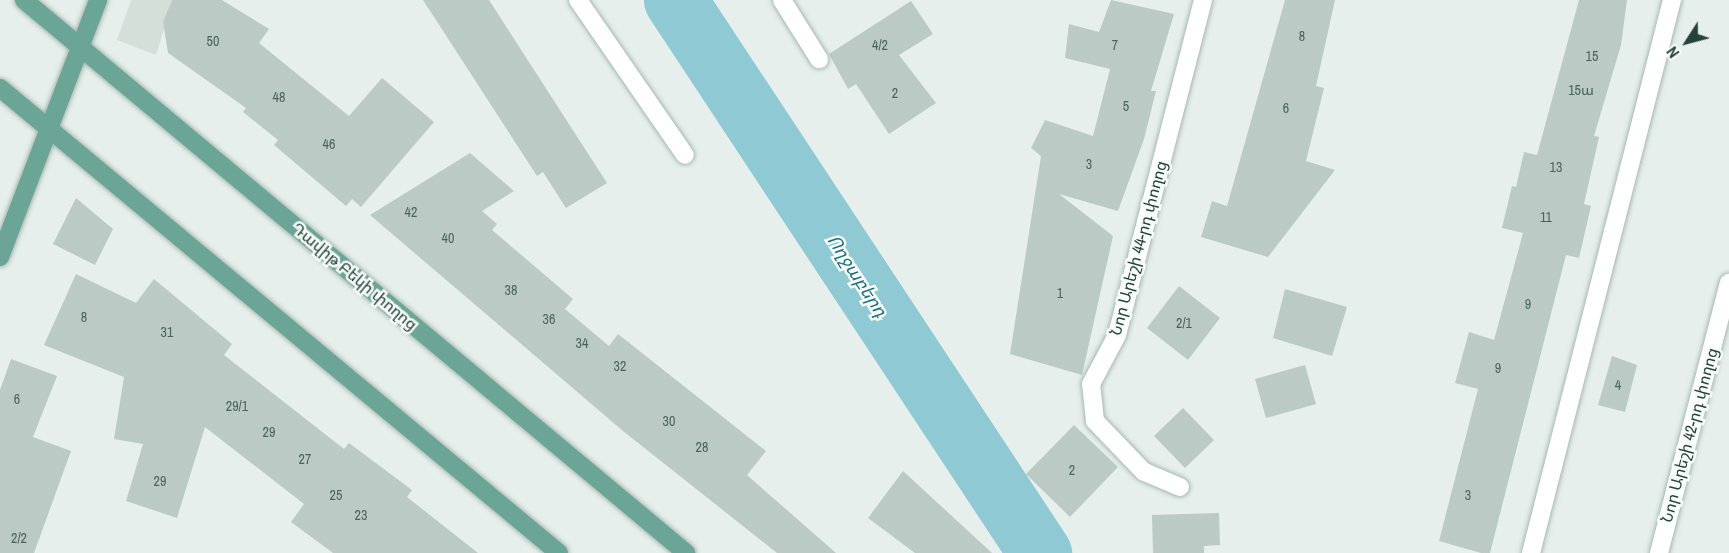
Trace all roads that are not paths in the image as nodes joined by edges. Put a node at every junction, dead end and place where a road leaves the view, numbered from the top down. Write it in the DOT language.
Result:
graph roads {
  1 [pos="24,0"];
  2 [pos="98,0"];
  3 [pos="578,0"];
  4 [pos="783,0"];
  5 [pos="1203,0"];
  6 [pos="1672,0"];
  7 [pos="81,47"];
  8 [pos="819,59"];
  9 [pos="0,88"];
  10 [pos="48,129"];
  11 [pos="686,155"];
  12 [pos="0,257"];
  13 [pos="1729,283"];
  14 [pos="1180,487"];
  15 [pos="559,553"];
  16 [pos="686,553"];
  17 [pos="1531,553"];
  18 [pos="1659,553"];
  1 -- 7 [label="main road, Դավիթ Բեկի փողոց"];
  2 -- 7 [label="main road"];
  3 -- 11 [label="street"];
  4 -- 8 [label="street"];
  5 -- 14 [label="street, Նոր Արեշի 44-րդ փողոց"];
  6 -- 17 [label="street"];
  7 -- 10 [label="main road"];
  7 -- 16 [label="main road, Դավիթ Բեկի փողոց"];
  9 -- 10 [label="main road"];
  10 -- 12 [label="main road"];
  10 -- 15 [label="main road"];
  13 -- 18 [label="street, Նոր Արեշի 42-րդ փողոց"];
}
